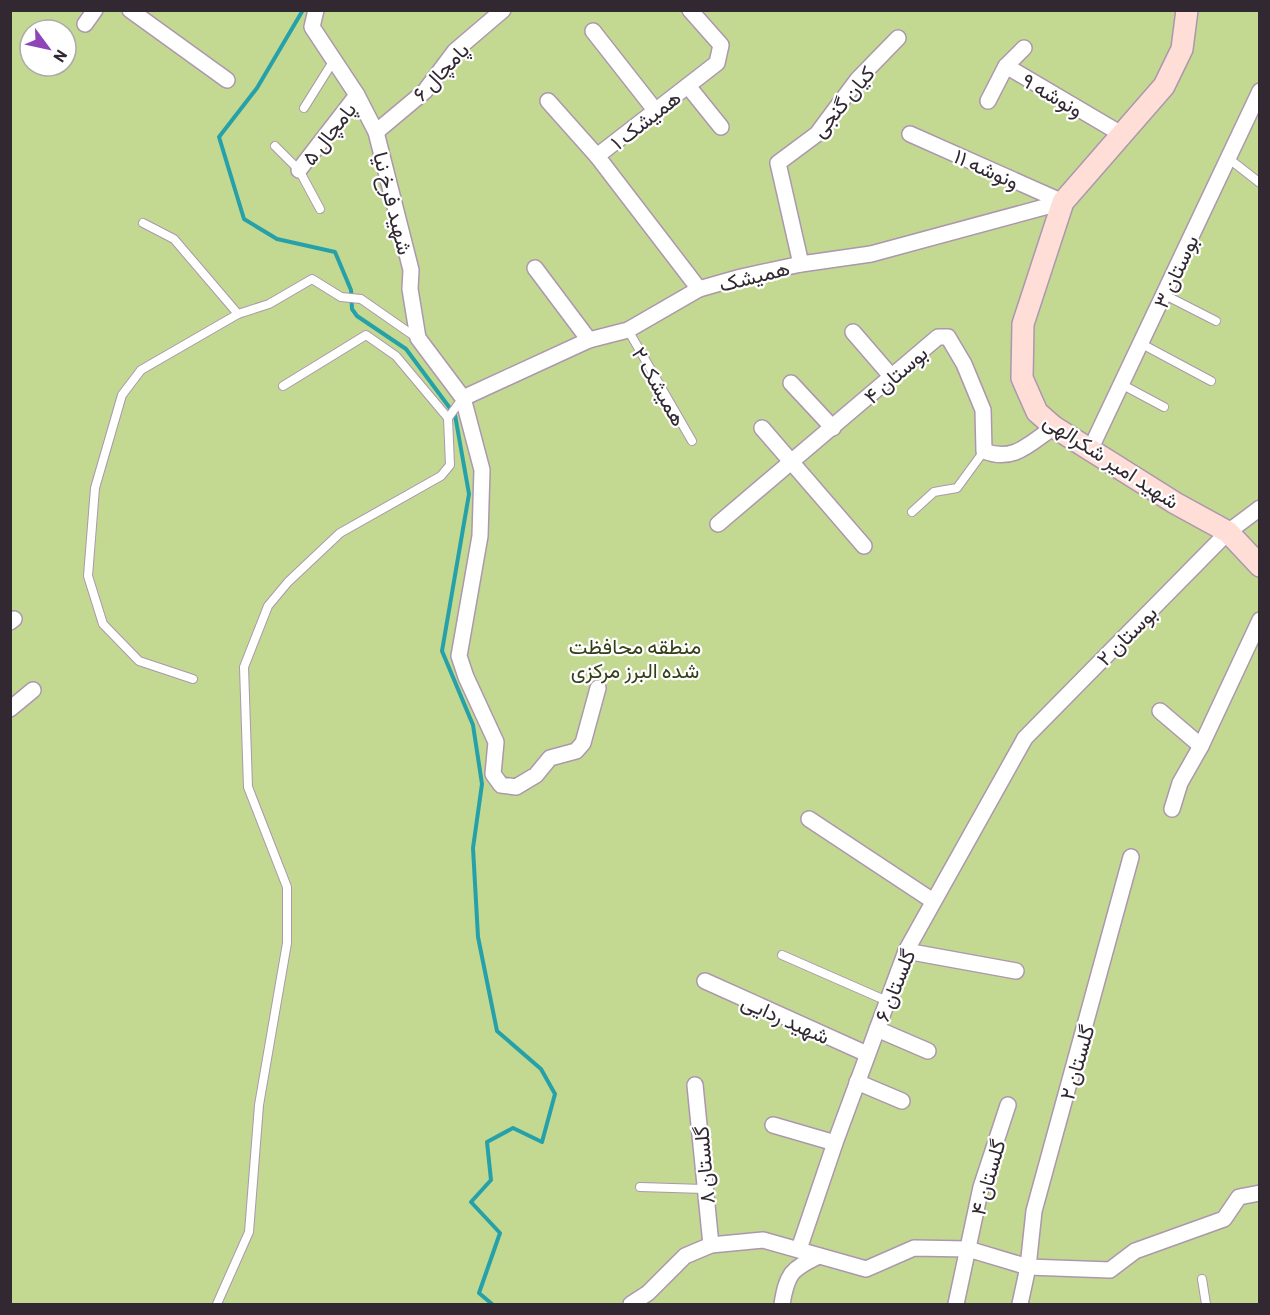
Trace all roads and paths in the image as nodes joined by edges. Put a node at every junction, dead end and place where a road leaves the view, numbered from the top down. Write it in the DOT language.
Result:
graph roads {
  1 [pos="95,10"];
  2 [pos="130,10"];
  3 [pos="316,10"];
  4 [pos="503,10"];
  5 [pos="690,10"];
  6 [pos="1187,10"];
  7 [pos="85,24"];
  8 [pos="593,31"];
  9 [pos="898,38"];
  10 [pos="1023,48"];
  11 [pos="334,60"];
  12 [pos="1006,66"];
  13 [pos="227,80"];
  14 [pos="688,86"];
  15 [pos="1259,92"];
  16 [pos="357,95"];
  17 [pos="548,101"];
  18 [pos="988,101"];
  19 [pos="304,108"];
  20 [pos="655,110"];
  21 [pos="721,127"];
  22 [pos="376,132"];
  23 [pos="910,134"];
  24 [pos="1123,135"];
  25 [pos="275,146"];
  26 [pos="597,156"];
  27 [pos="1228,158"];
  28 [pos="298,170"];
  29 [pos="1260,183"];
  30 [pos="1063,202"];
  31 [pos="320,210"];
  32 [pos="143,223"];
  33 [pos="801,264"];
  34 [pos="535,268"];
  35 [pos="699,289"];
  36 [pos="1163,294"];
  37 [pos="238,314"];
  38 [pos="1216,321"];
  39 [pos="628,330"];
  40 [pos="853,332"];
  41 [pos="418,338"];
  42 [pos="589,340"];
  43 [pos="1140,343"];
  44 [pos="891,376"];
  45 [pos="1211,381"];
  46 [pos="791,383"];
  47 [pos="1121,384"];
  48 [pos="283,386"];
  49 [pos="460,402"];
  50 [pos="1164,407"];
  51 [pos="448,418"];
  52 [pos="1054,427"];
  53 [pos="762,428"];
  54 [pos="832,428"];
  55 [pos="692,441"];
  56 [pos="1090,450"];
  57 [pos="984,451"];
  58 [pos="792,462"];
  59 [pos="1260,508"];
  60 [pos="912,512"];
  61 [pos="718,524"];
  62 [pos="1228,532"];
  63 [pos="864,546"];
  64 [pos="1260,566"];
  65 [pos="1260,620"];
  66 [pos="193,679"];
  67 [pos="598,688"];
  68 [pos="33,690"];
  69 [pos="10,709"];
  70 [pos="1160,711"];
  71 [pos="1024,738"];
  72 [pos="1201,746"];
  73 [pos="1172,809"];
  74 [pos="809,819"];
  75 [pos="1131,857"];
  76 [pos="933,901"];
  77 [pos="906,951"];
  78 [pos="782,955"];
  79 [pos="1016,971"];
  80 [pos="705,981"];
  81 [pos="886,1001"];
  82 [pos="877,1029"];
  83 [pos="928,1051"];
  84 [pos="867,1054"];
  85 [pos="857,1082"];
  86 [pos="695,1085"];
  87 [pos="902,1101"];
  88 [pos="1008,1105"];
  89 [pos="773,1125"];
  90 [pos="835,1143"];
  91 [pos="640,1187"];
  92 [pos="704,1189"];
  93 [pos="1260,1193"];
  94 [pos="711,1245"];
  95 [pos="799,1249"];
  96 [pos="968,1249"];
  97 [pos="819,1256"];
  98 [pos="1028,1267"];
  99 [pos="1202,1279"];
  100 [pos="653,1299"];
  101 [pos="216,1305"];
  102 [pos="631,1305"];
  103 [pos="782,1305"];
  104 [pos="956,1305"];
  105 [pos="1020,1305"];
  106 [pos="1206,1305"];
  1 -- 7 [label="street"];
  2 -- 13 [label="street"];
  3 -- 11 [label="street, شهید فرخ نیا"];
  4 -- 22 [label="street, پامچال ۶"];
  5 -- 14 [label="street, همیشک ۱"];
  6 -- 24 [label="street, شهید امیر شکرالهی"];
  8 -- 20 [label="street"];
  9 -- 33 [label="street, کیان گنجی"];
  10 -- 12 [label="street, ونوشه ۹"];
  11 -- 16 [label="street, شهید فرخ نیا"];
  11 -- 19 [label="lane"];
  12 -- 18 [label="street"];
  12 -- 24 [label="street, ونوشه ۹"];
  14 -- 20 [label="street, همیشک ۱"];
  14 -- 21 [label="street"];
  15 -- 27 [label="street, بوستان ۳"];
  16 -- 22 [label="street, شهید فرخ نیا"];
  16 -- 28 [label="street, پامچال ۵"];
  17 -- 26 [label="street"];
  20 -- 26 [label="street, همیشک ۱"];
  22 -- 41 [label="street, شهید فرخ نیا"];
  23 -- 30 [label="street, ونوشه ۱۱"];
  24 -- 30 [label="street, شهید امیر شکرالهی"];
  25 -- 28 [label="lane"];
  26 -- 35 [label="street, همیشک ۱"];
  27 -- 29 [label="lane"];
  27 -- 36 [label="street, بوستان ۳"];
  28 -- 31 [label="lane"];
  30 -- 33 [label="street, همیشک"];
  30 -- 52 [label="street, شهید امیر شکرالهی"];
  32 -- 37 [label="lane"];
  33 -- 35 [label="street, همیشک"];
  34 -- 42 [label="street"];
  35 -- 39 [label="street, همیشک"];
  36 -- 38 [label="lane"];
  36 -- 43 [label="street, بوستان ۳"];
  37 -- 41 [label="lane"];
  37 -- 66 [label="lane"];
  39 -- 42 [label="street, همیشک"];
  39 -- 55 [label="lane, همیشک ۲"];
  40 -- 44 [label="street"];
  41 -- 49 [label="street, شهید فرخ نیا"];
  42 -- 49 [label="street, همیشک"];
  43 -- 45 [label="lane"];
  43 -- 47 [label="street, بوستان ۳"];
  44 -- 54 [label="street, بوستان ۴"];
  44 -- 57 [label="street, بوستان ۴"];
  46 -- 54 [label="street"];
  47 -- 50 [label="lane"];
  47 -- 56 [label="street, بوستان ۳"];
  48 -- 51 [label="lane"];
  49 -- 51 [label="lane"];
  49 -- 67 [label="street"];
  51 -- 101 [label="lane"];
  52 -- 56 [label="street, شهید امیر شکرالهی"];
  52 -- 57 [label="street"];
  53 -- 58 [label="street"];
  54 -- 58 [label="street, بوستان ۴"];
  56 -- 62 [label="street, شهید امیر شکرالهی"];
  57 -- 60 [label="lane"];
  58 -- 61 [label="street, بوستان ۴"];
  58 -- 63 [label="street"];
  59 -- 62 [label="street, بوستان ۲"];
  62 -- 64 [label="street, شهید امیر شکرالهی"];
  62 -- 71 [label="street, بوستان ۲"];
  65 -- 72 [label="street"];
  68 -- 69 [label="street"];
  70 -- 72 [label="street"];
  71 -- 76 [label="street, گلستان ۶"];
  72 -- 73 [label="street"];
  74 -- 76 [label="street"];
  75 -- 98 [label="street, گلستان ۲"];
  76 -- 77 [label="street, گلستان ۶"];
  77 -- 79 [label="street"];
  77 -- 81 [label="street, گلستان ۶"];
  78 -- 81 [label="lane"];
  80 -- 84 [label="street, شهید ردایی"];
  81 -- 82 [label="street, گلستان ۶"];
  82 -- 83 [label="street"];
  82 -- 84 [label="street, گلستان ۶"];
  84 -- 85 [label="street, گلستان ۶"];
  85 -- 87 [label="street"];
  85 -- 90 [label="street, گلستان ۶"];
  86 -- 92 [label="street, گلستان ۸"];
  88 -- 96 [label="street, گلستان ۴"];
  89 -- 90 [label="street"];
  90 -- 95 [label="street, گلستان ۶"];
  91 -- 92 [label="lane"];
  92 -- 94 [label="street, گلستان ۸"];
  93 -- 98 [label="street"];
  94 -- 95 [label="street"];
  94 -- 100 [label="street"];
  95 -- 97 [label="street"];
  96 -- 97 [label="street"];
  96 -- 98 [label="street"];
  96 -- 104 [label="street, گلستان ۴"];
  97 -- 103 [label="street"];
  98 -- 105 [label="street, گلستان ۲"];
  99 -- 106 [label="lane"];
  100 -- 102 [label="street"];
}
